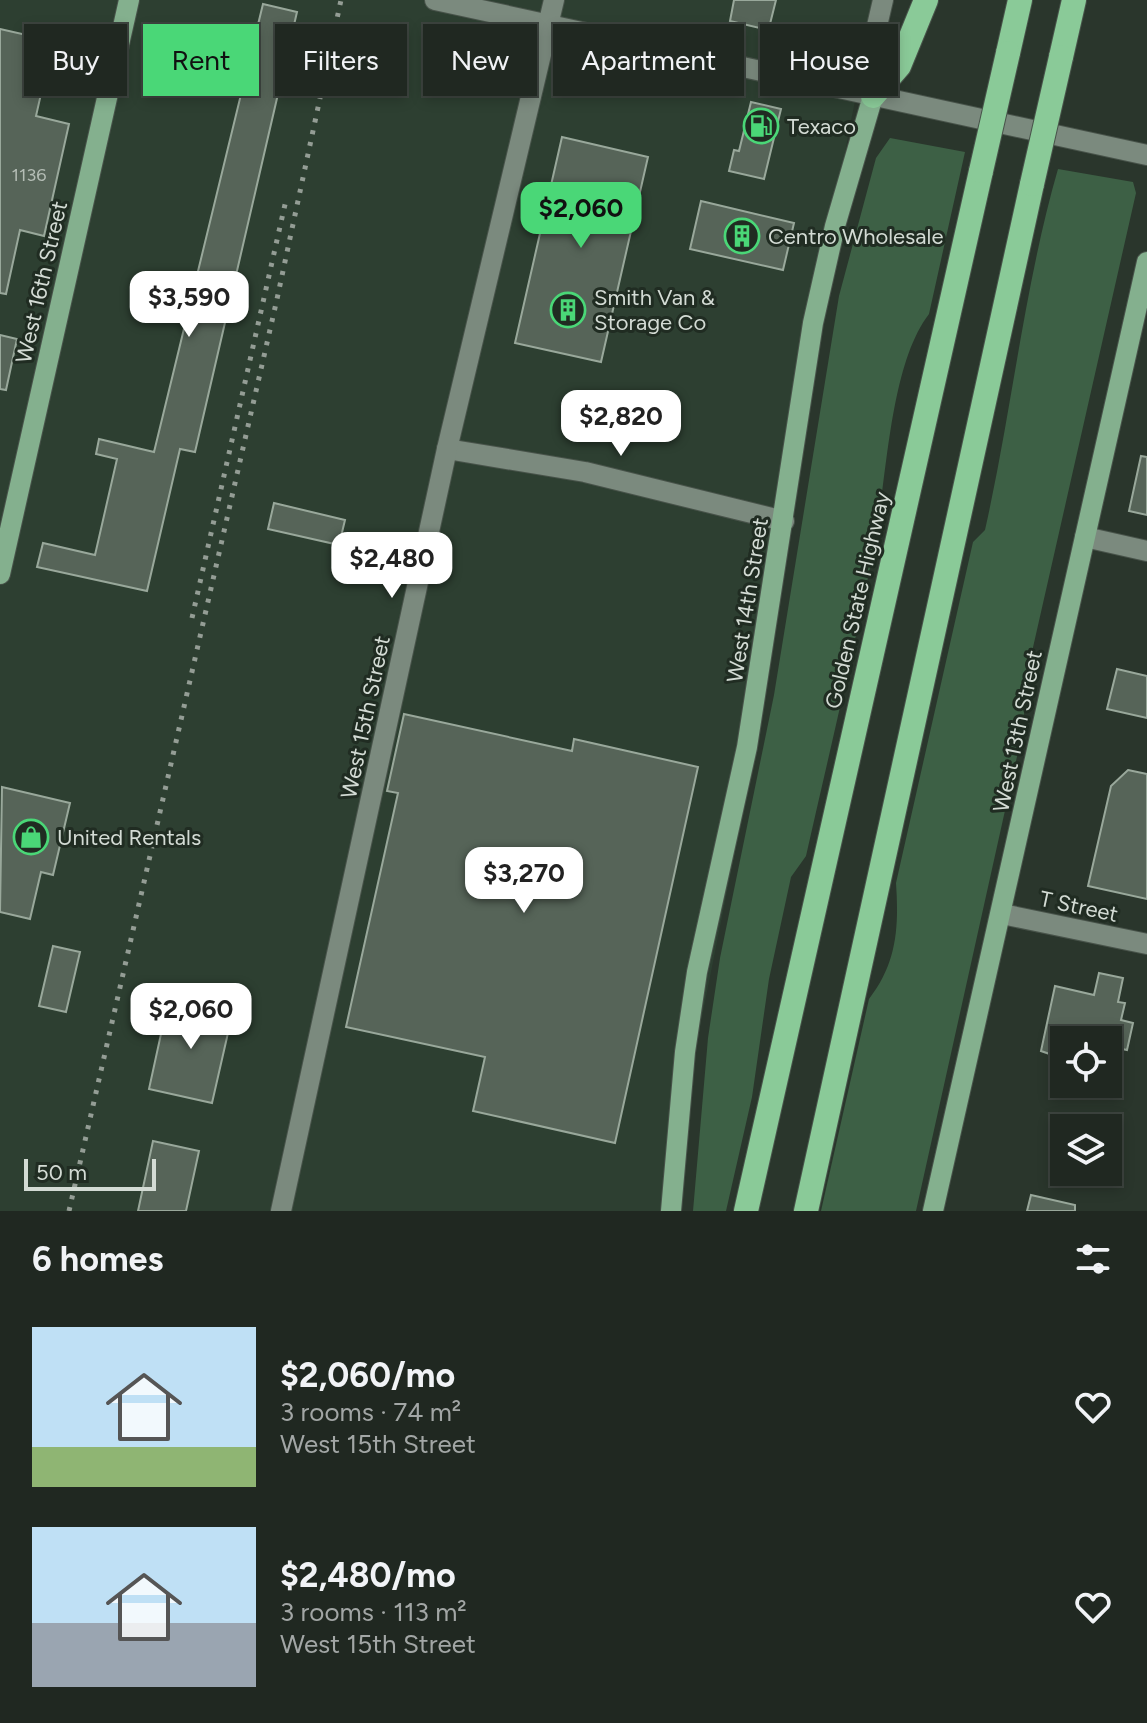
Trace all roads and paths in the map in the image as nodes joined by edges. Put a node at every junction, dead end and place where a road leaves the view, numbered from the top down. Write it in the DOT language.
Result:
graph roads {
  1 [pos="129,0"];
  2 [pos="435,0"];
  3 [pos="554,0"];
  4 [pos="883,0"];
  5 [pos="926,0"];
  6 [pos="1020,0"];
  7 [pos="1074,0"];
  8 [pos="548,24"];
  9 [pos="877,24"];
  10 [pos="898,67"];
  11 [pos="760,71"];
  12 [pos="873,96"];
  13 [pos="1147,155"];
  14 [pos="1147,262"];
  15 [pos="447,449"];
  16 [pos="784,521"];
  17 [pos="1085,537"];
  18 [pos="1147,551"];
  19 [pos="0,574"];
  20 [pos="1002,914"];
  21 [pos="1147,944"];
  22 [pos="281,1211"];
  23 [pos="671,1211"];
  24 [pos="746,1211"];
  25 [pos="806,1211"];
  26 [pos="933,1211"];
  1 -- 19 [label="main road, West 16th Street"];
  2 -- 8 [label="street"];
  3 -- 8 [label="street, West 15th Street"];
  4 -- 9 [label="street, West 14th Street"];
  5 -- 10 [label="highway"];
  6 -- 24 [label="highway, Golden State Highway, bridge"];
  7 -- 25 [label="highway, bridge"];
  8 -- 11 [label="street"];
  8 -- 15 [label="street, West 15th Street"];
  12 -- 13 [label="street"];
  12 -- 16 [label="main road, West 14th Street"];
  14 -- 17 [label="main road, West 13th Street"];
  15 -- 16 [label="street"];
  15 -- 22 [label="street, West 15th Street"];
  16 -- 23 [label="main road, West 14th Street"];
  17 -- 18 [label="street"];
  17 -- 20 [label="main road, West 13th Street"];
  20 -- 21 [label="street, T Street"];
  20 -- 26 [label="main road, West 13th Street"];
}
